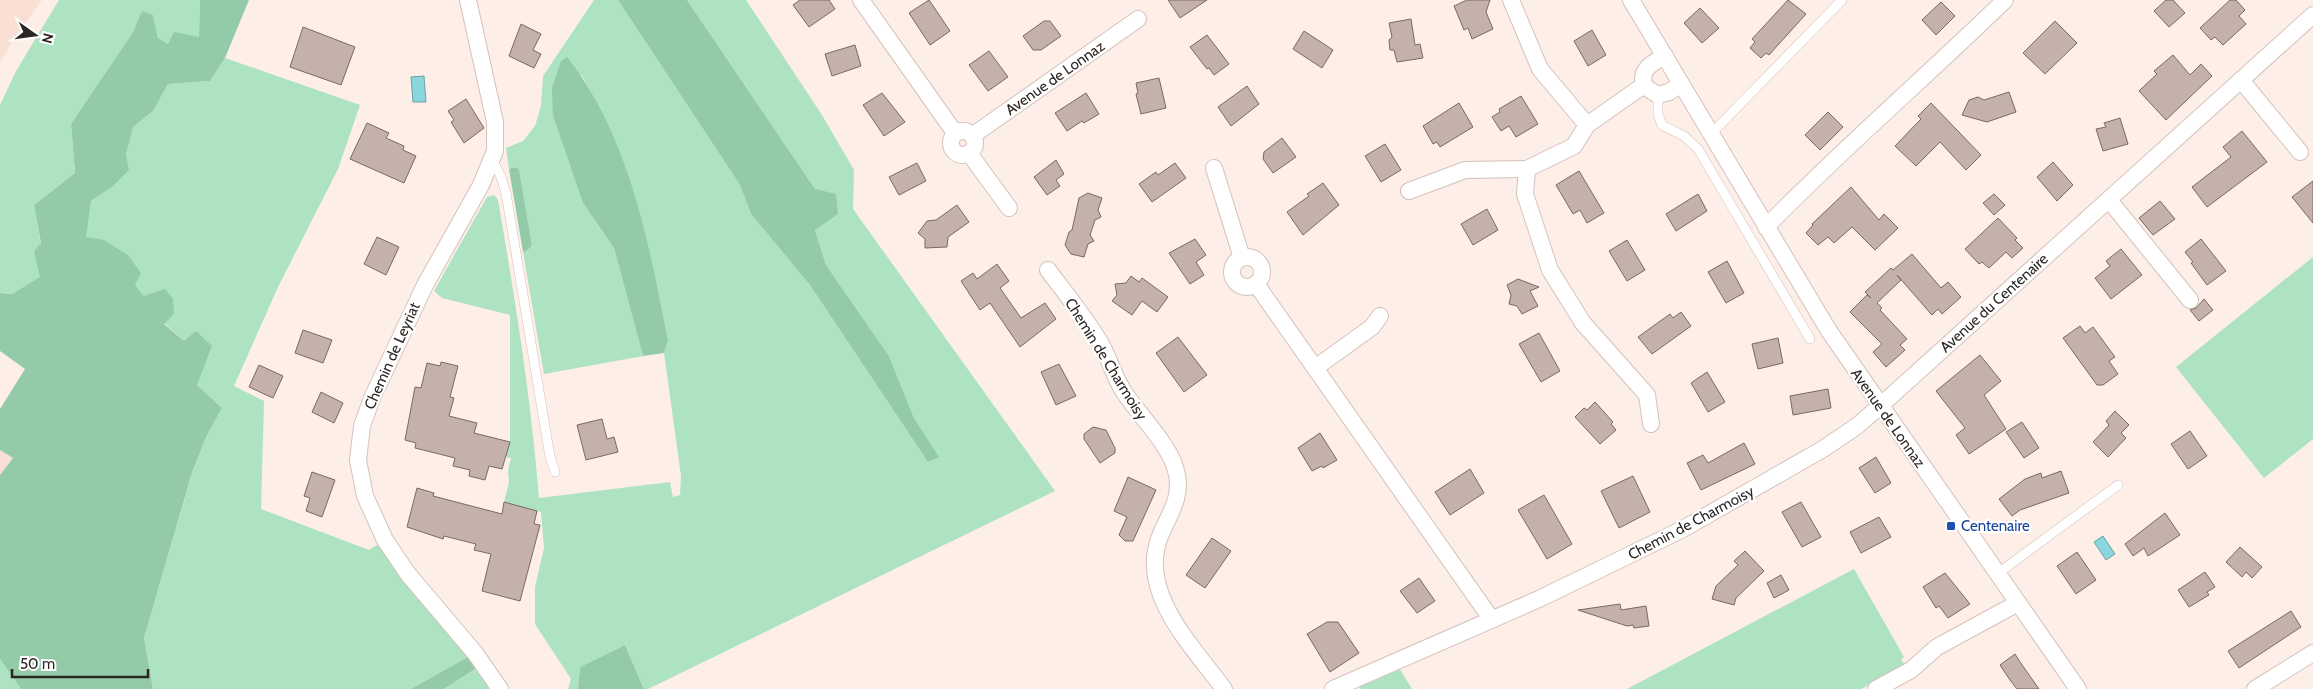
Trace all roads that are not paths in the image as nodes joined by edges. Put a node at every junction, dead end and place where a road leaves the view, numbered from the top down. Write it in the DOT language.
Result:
graph roads {
  1 [pos="468,0"];
  2 [pos="861,0"];
  3 [pos="1511,0"];
  4 [pos="1631,0"];
  5 [pos="1842,0"];
  6 [pos="2005,0"];
  7 [pos="2313,15"];
  8 [pos="1138,20"];
  9 [pos="1664,56"];
  10 [pos="2241,80"];
  11 [pos="1682,84"];
  12 [pos="1644,85"];
  13 [pos="1658,95"];
  14 [pos="1587,125"];
  15 [pos="955,133"];
  16 [pos="1711,134"];
  17 [pos="972,136"];
  18 [pos="2300,152"];
  19 [pos="969,153"];
  20 [pos="493,161"];
  21 [pos="1214,168"];
  22 [pos="1528,169"];
  23 [pos="1409,191"];
  24 [pos="2109,200"];
  25 [pos="1009,208"];
  26 [pos="1766,227"];
  27 [pos="1242,258"];
  28 [pos="1048,270"];
  29 [pos="1256,284"];
  30 [pos="2190,300"];
  31 [pos="1380,316"];
  32 [pos="1810,339"];
  33 [pos="1315,368"];
  34 [pos="1880,406"];
  35 [pos="1651,424"];
  36 [pos="555,472"];
  37 [pos="2118,485"];
  38 [pos="1998,574"];
  39 [pos="2018,604"];
  40 [pos="1492,620"];
  41 [pos="2313,654"];
  42 [pos="500,689"];
  43 [pos="1224,689"];
  44 [pos="1333,689"];
  45 [pos="1876,689"];
  46 [pos="2078,689"];
  47 [pos="2255,689"];
  1 -- 20 [label="street, Chemin de Leyriat"];
  2 -- 15 [label="street"];
  3 -- 14 [label="street"];
  4 -- 9 [label="street, Avenue de Lonnaz"];
  5 -- 16 [label="lane"];
  6 -- 26 [label="street"];
  7 -- 10 [label="street, Avenue du Centenaire"];
  8 -- 17 [label="street, Avenue de Lonnaz"];
  9 -- 11 [label="street, Avenue de Lonnaz"];
  9 -- 12 [label="street"];
  10 -- 18 [label="street"];
  10 -- 24 [label="street, Avenue du Centenaire"];
  11 -- 13 [label="street"];
  11 -- 16 [label="street, Avenue de Lonnaz"];
  12 -- 13 [label="street"];
  12 -- 14 [label="street"];
  13 -- 32 [label="lane"];
  14 -- 22 [label="street"];
  15 -- 17 [label="street"];
  15 -- 19 [label="street"];
  16 -- 26 [label="street, Avenue de Lonnaz"];
  17 -- 19 [label="street"];
  19 -- 25 [label="street"];
  20 -- 36 [label="lane"];
  20 -- 42 [label="street, Chemin de Leyriat"];
  21 -- 27 [label="street"];
  22 -- 23 [label="street"];
  22 -- 35 [label="street"];
  24 -- 30 [label="street"];
  24 -- 34 [label="street, Avenue du Centenaire"];
  26 -- 34 [label="street, Avenue de Lonnaz"];
  27 -- 29 [label="street"];
  27 -- 29 [label="street"];
  28 -- 43 [label="street, Chemin de Charmoisy"];
  29 -- 33 [label="street"];
  31 -- 33 [label="street"];
  33 -- 40 [label="street"];
  34 -- 38 [label="street, Avenue de Lonnaz"];
  34 -- 40 [label="street, Chemin de Charmoisy"];
  37 -- 38 [label="lane"];
  38 -- 39 [label="street, Avenue de Lonnaz"];
  39 -- 45 [label="street"];
  39 -- 46 [label="street, Avenue de Lonnaz"];
  40 -- 44 [label="street, Chemin de Charmoisy"];
  41 -- 47 [label="street"];
}
